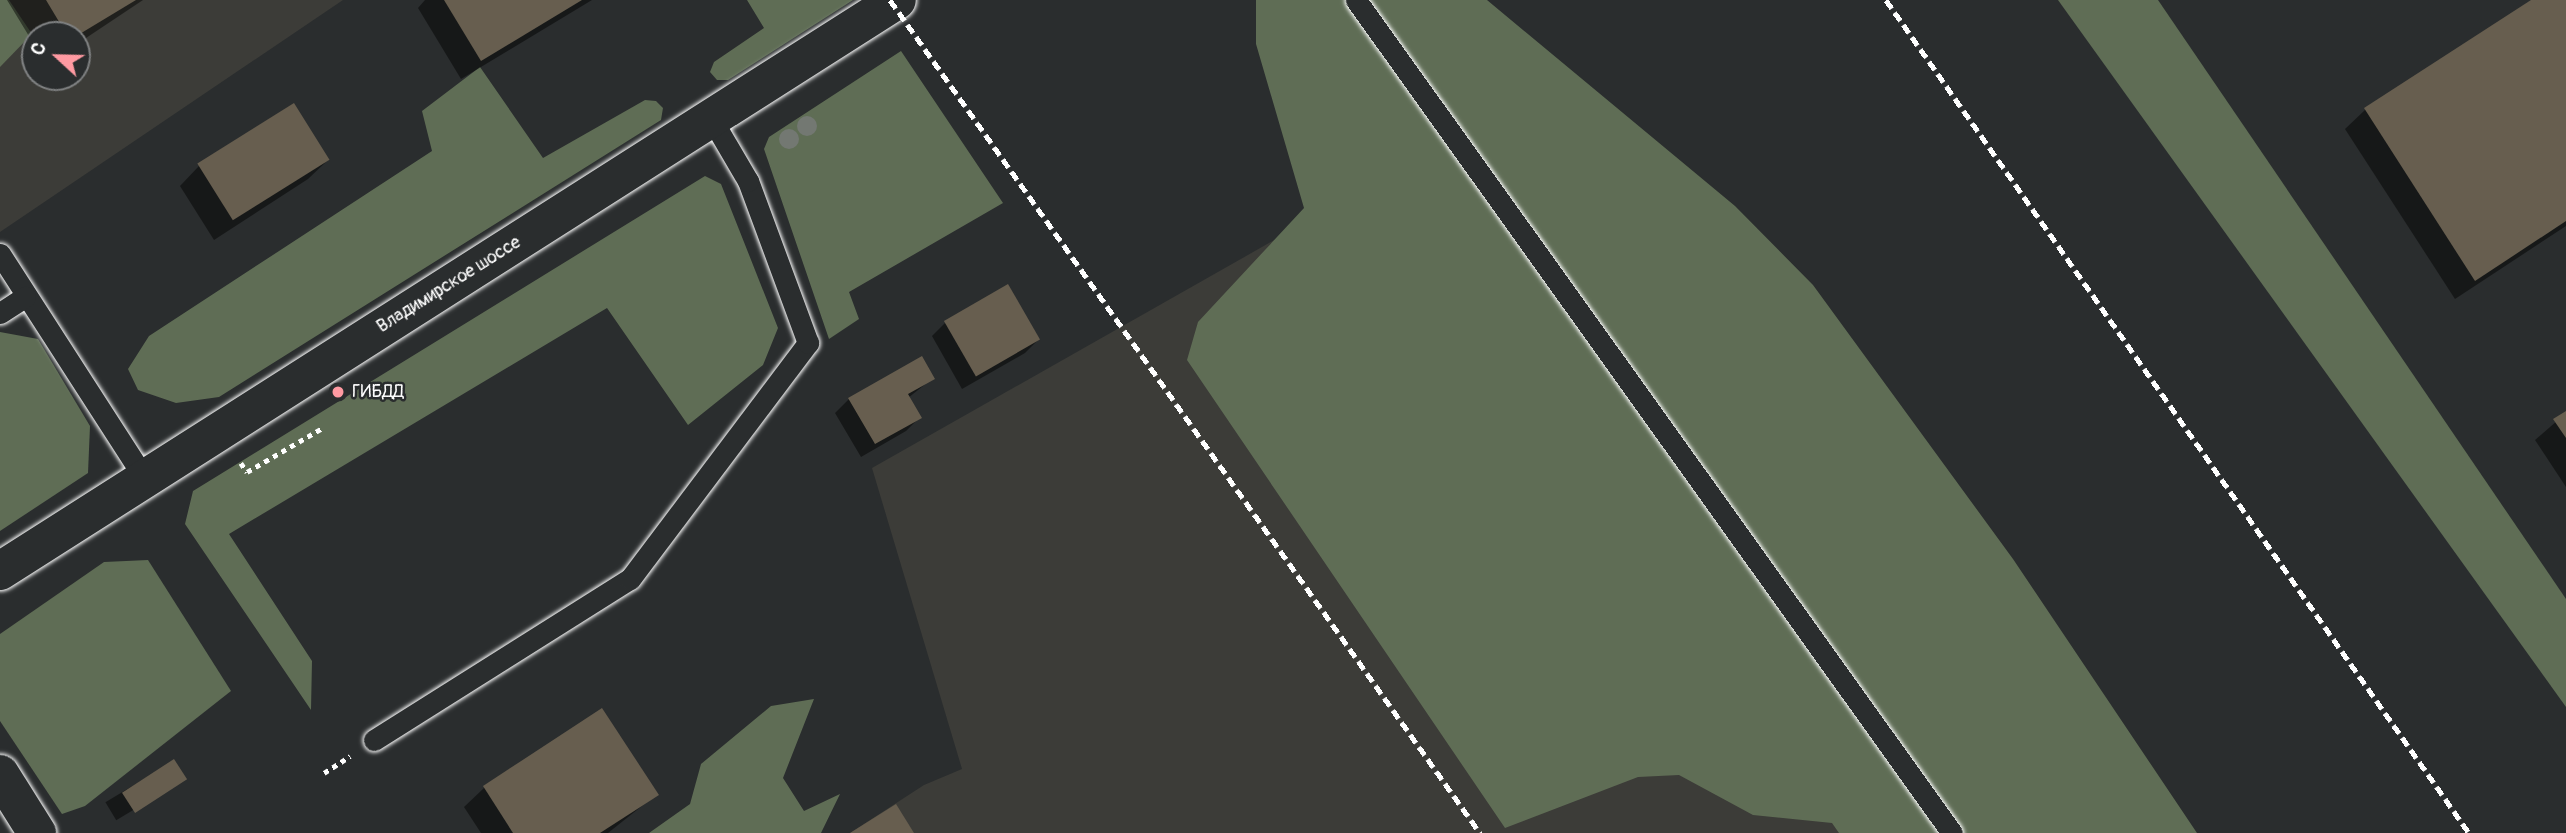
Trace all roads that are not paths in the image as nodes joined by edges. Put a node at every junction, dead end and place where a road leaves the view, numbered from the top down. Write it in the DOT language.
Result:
graph roads {
  1 [pos="897,0"];
  2 [pos="1356,0"];
  3 [pos="712,118"];
  4 [pos="0,254"];
  5 [pos="25,297"];
  6 [pos="0,313"];
  7 [pos="145,479"];
  8 [pos="0,571"];
  9 [pos="374,740"];
  10 [pos="0,774"];
  11 [pos="37,833"];
  12 [pos="1952,833"];
  1 -- 3 [label="main road, Владимирское шоссе"];
  2 -- 12 [label="lane"];
  3 -- 7 [label="main road, Владимирское шоссе"];
  3 -- 9 [label="lane"];
  4 -- 5 [label="lane"];
  5 -- 6 [label="lane"];
  5 -- 7 [label="lane"];
  7 -- 8 [label="main road, Владимирское шоссе"];
  10 -- 11 [label="main road"];
}
